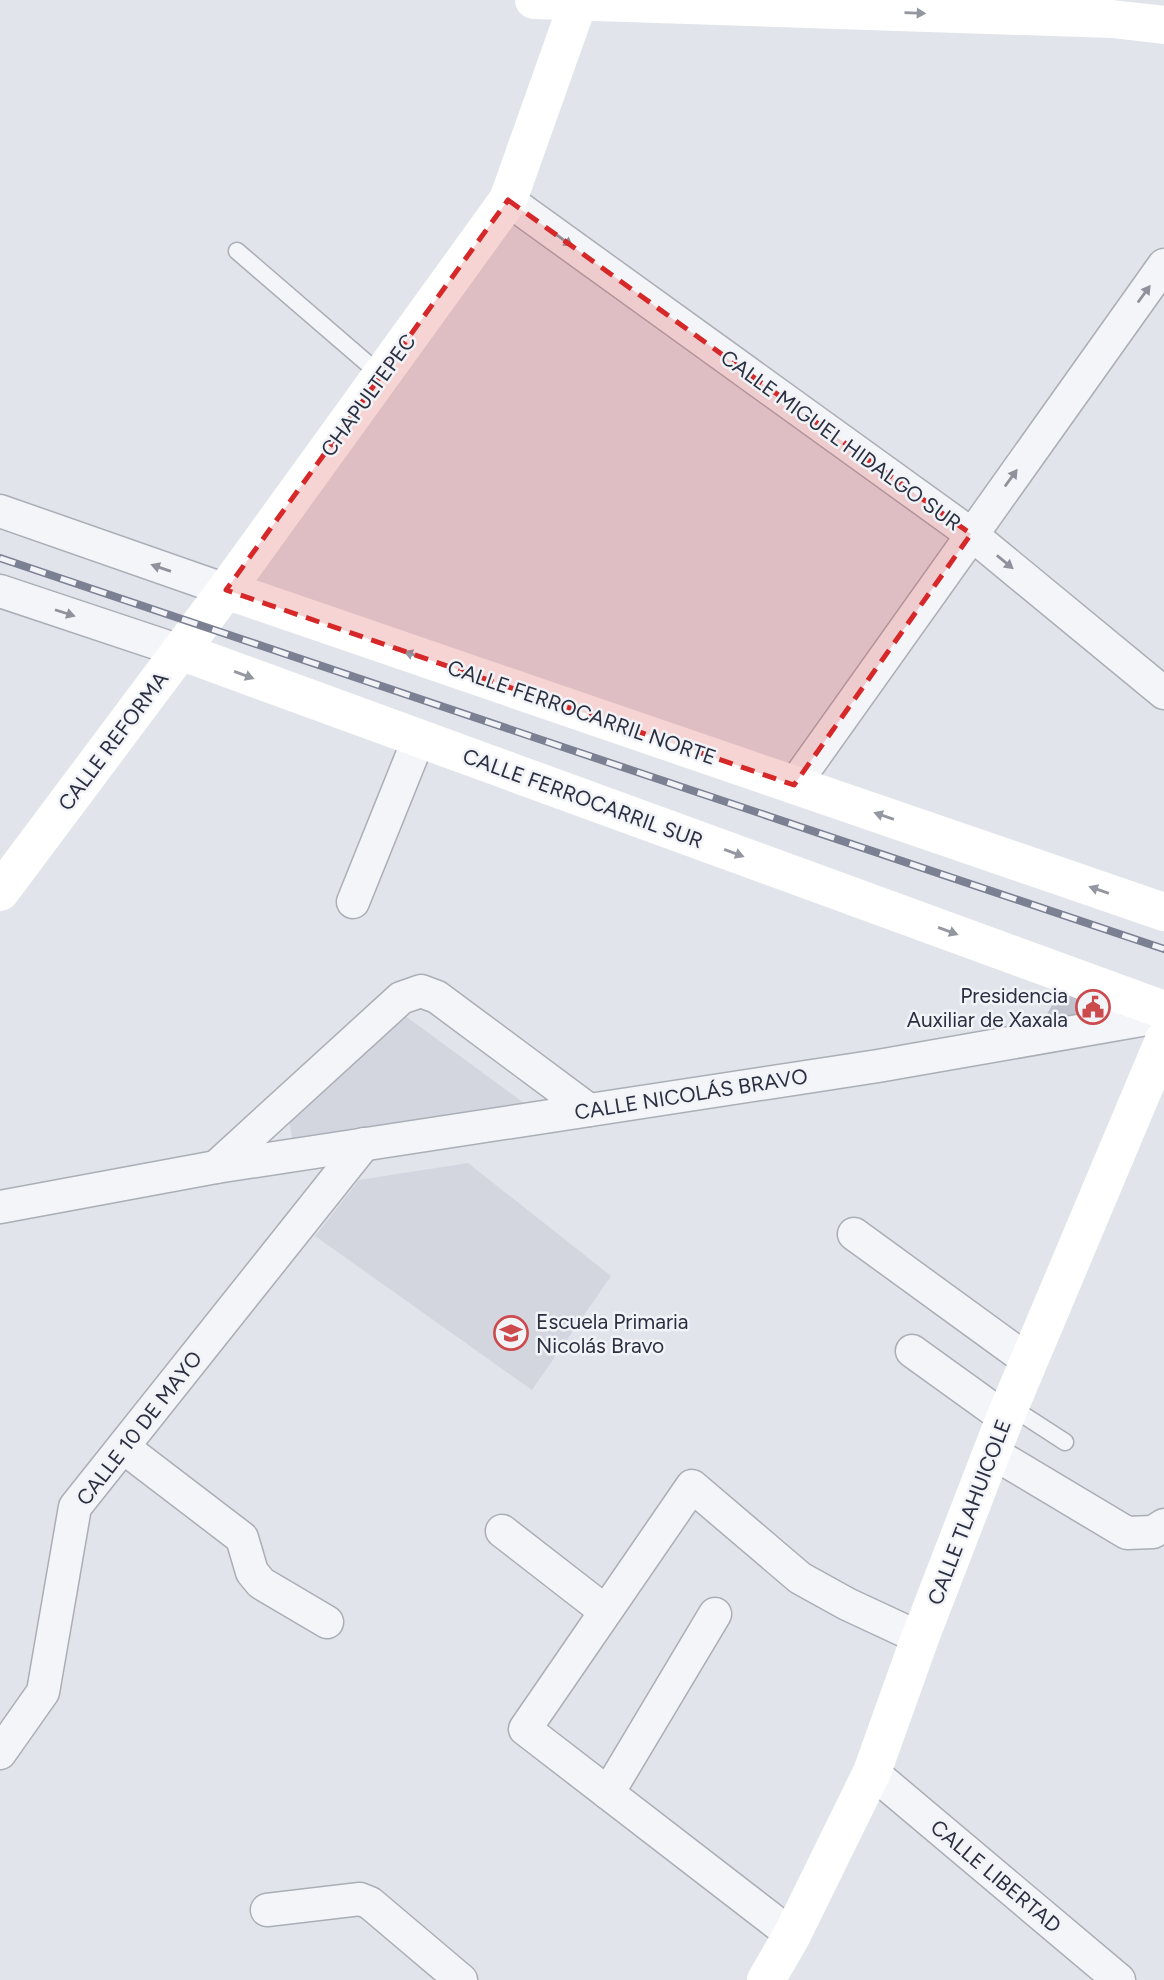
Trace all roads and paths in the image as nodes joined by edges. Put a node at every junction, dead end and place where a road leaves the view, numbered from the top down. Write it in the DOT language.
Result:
graph roads {
  1 [pos="534,0"];
  2 [pos="579,1"];
  3 [pos="774,4"];
  4 [pos="1112,9"];
  5 [pos="1164,25"];
  6 [pos="508,200"];
  7 [pos="237,251"];
  8 [pos="1164,265"];
  9 [pos="383,376"];
  10 [pos="0,511"];
  11 [pos="971,534"];
  12 [pos="226,590"];
  13 [pos="0,591"];
  14 [pos="180,652"];
  15 [pos="1164,693"];
  16 [pos="419,738"];
  17 [pos="794,785"];
  18 [pos="0,892"];
  19 [pos="353,902"];
  20 [pos="1164,912"];
  21 [pos="1164,1010"];
  22 [pos="1164,1016"];
  23 [pos="1164,1040"];
  24 [pos="589,1110"];
  25 [pos="364,1144"];
  26 [pos="216,1167"];
  27 [pos="0,1207"];
  28 [pos="854,1234"];
  29 [pos="912,1351"];
  30 [pos="1030,1362"];
  31 [pos="1003,1426"];
  32 [pos="1065,1442"];
  33 [pos="123,1447"];
  34 [pos="1164,1525"];
  35 [pos="502,1531"];
  36 [pos="605,1611"];
  37 [pos="715,1614"];
  38 [pos="327,1622"];
  39 [pos="920,1638"];
  40 [pos="0,1753"];
  41 [pos="872,1772"];
  42 [pos="608,1793"];
  43 [pos="267,1910"];
  44 [pos="792,1935"];
  45 [pos="461,1980"];
  46 [pos="766,1980"];
  47 [pos="1119,1980"];
  1 -- 2 [label="main road"];
  2 -- 3 [label="main road"];
  2 -- 6 [label="main road, CHAPULTEPEC"];
  3 -- 4 [label="main road, one-way"];
  4 -- 5 [label="main road"];
  6 -- 9 [label="main road, CHAPULTEPEC"];
  6 -- 11 [label="street, CALLE MIGUEL HIDALGO SUR, one-way"];
  7 -- 9 [label="lane"];
  11 -- 8 [label="street, one-way"];
  9 -- 12 [label="main road, CHAPULTEPEC"];
  12 -- 10 [label="street, CALLE FERROCARRIL NORTE, one-way"];
  11 -- 15 [label="street, CALLE MIGUEL HIDALGO SUR, one-way"];
  11 -- 17 [label="street"];
  12 -- 14 [label="main road, CALLE REFORMA"];
  17 -- 12 [label="main road, CALLE FERROCARRIL NORTE, one-way"];
  13 -- 14 [label="street, CALLE FERROCARRIL SUR, one-way"];
  14 -- 16 [label="main road, CALLE FERROCARRIL SUR, one-way"];
  14 -- 18 [label="main road, CALLE REFORMA"];
  16 -- 19 [label="street"];
  16 -- 21 [label="main road, CALLE FERROCARRIL SUR, one-way"];
  20 -- 17 [label="main road, CALLE FERROCARRIL NORTE, one-way"];
  22 -- 24 [label="street, CALLE NICOLÁS BRAVO"];
  23 -- 30 [label="main road, CALLE TLAHUICOLE"];
  24 -- 25 [label="street, CALLE NICOLÁS BRAVO"];
  24 -- 26 [label="street"];
  25 -- 26 [label="street, CALLE NICOLÁS BRAVO"];
  25 -- 33 [label="street, CALLE 10 DE MAYO"];
  26 -- 27 [label="street, CALLE NICOLÁS BRAVO"];
  28 -- 30 [label="street"];
  29 -- 31 [label="street"];
  30 -- 31 [label="main road, CALLE TLAHUICOLE"];
  31 -- 32 [label="lane"];
  31 -- 34 [label="street"];
  31 -- 39 [label="main road, CALLE TLAHUICOLE"];
  33 -- 38 [label="street"];
  33 -- 40 [label="street, CALLE 10 DE MAYO"];
  35 -- 36 [label="street"];
  36 -- 39 [label="street"];
  36 -- 42 [label="street"];
  37 -- 42 [label="street"];
  39 -- 41 [label="main road, CALLE TLAHUICOLE"];
  41 -- 44 [label="main road, CALLE TLAHUICOLE"];
  41 -- 47 [label="street, CALLE LIBERTAD"];
  42 -- 44 [label="street"];
  43 -- 45 [label="street"];
  44 -- 46 [label="main road, CALLE TLAHUICOLE"];
}
